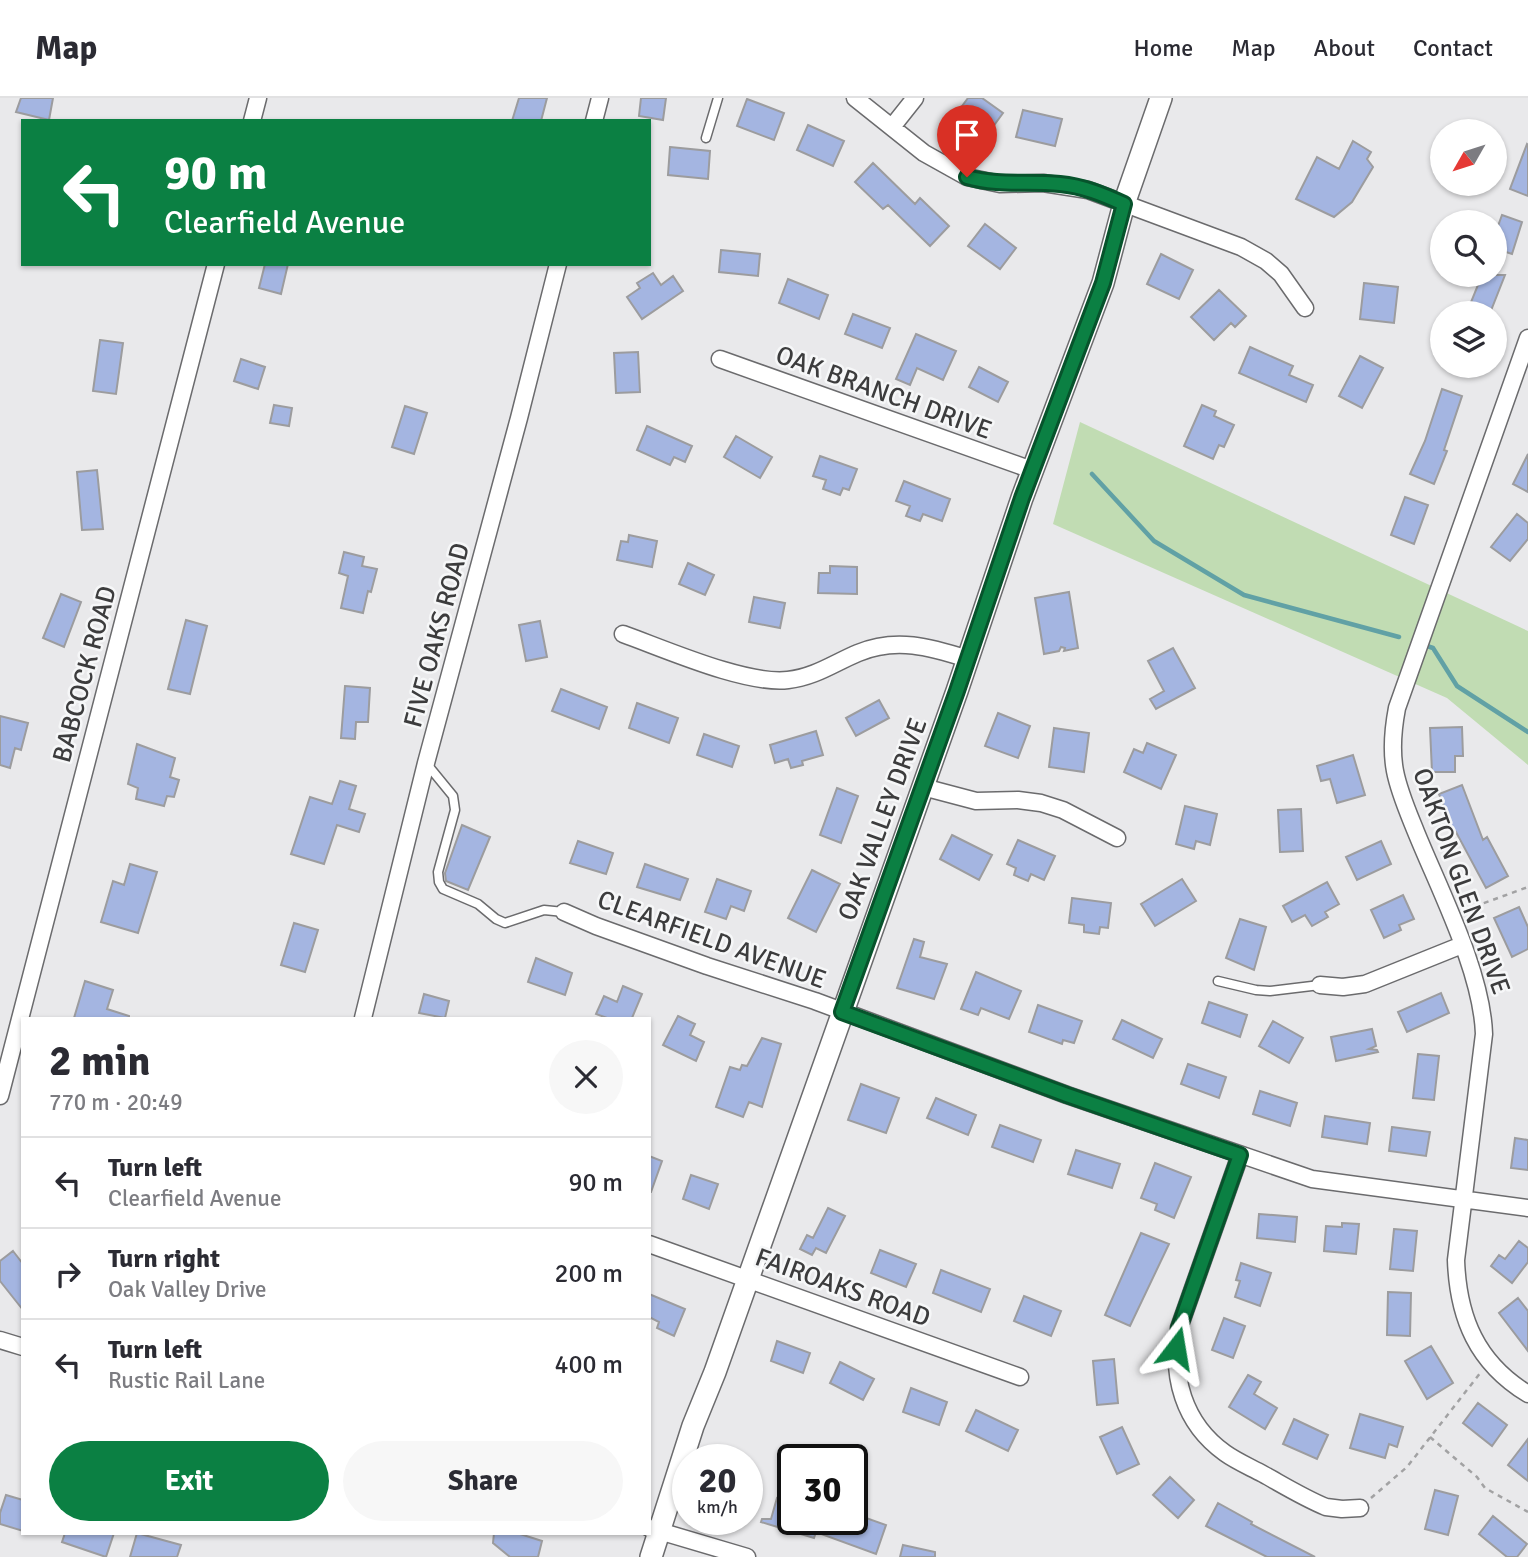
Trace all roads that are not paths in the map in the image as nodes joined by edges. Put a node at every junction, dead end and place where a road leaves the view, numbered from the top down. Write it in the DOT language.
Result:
graph roads {
  1 [pos="258,98"];
  2 [pos="600,98"];
  3 [pos="718,98"];
  4 [pos="856,98"];
  5 [pos="915,98"];
  6 [pos="1161,98"];
  7 [pos="253,119"];
  8 [pos="595,119"];
  9 [pos="892,127"];
  10 [pos="706,138"];
  11 [pos="1124,204"];
  12 [pos="215,266"];
  13 [pos="557,266"];
  14 [pos="1306,308"];
  15 [pos="1528,338"];
  16 [pos="720,359"];
  17 [pos="1032,470"];
  18 [pos="623,634"];
  19 [pos="968,659"];
  20 [pos="426,763"];
  21 [pos="923,787"];
  22 [pos="1117,838"];
  23 [pos="564,912"];
  24 [pos="1462,945"];
  25 [pos="1218,981"];
  26 [pos="1320,985"];
  27 [pos="842,1012"];
  28 [pos="363,1017"];
  29 [pos="0,1096"];
  30 [pos="1240,1155"];
  31 [pos="1463,1200"];
  32 [pos="1528,1208"];
  33 [pos="651,1245"];
  34 [pos="747,1279"];
  35 [pos="0,1340"];
  36 [pos="21,1346"];
  37 [pos="1020,1377"];
  38 [pos="1528,1394"];
  39 [pos="1360,1508"];
  40 [pos="654,1530"];
  41 [pos="651,1557"];
  42 [pos="747,1557"];
  1 -- 7 [label="street"];
  2 -- 8 [label="street"];
  3 -- 10 [label="lane"];
  4 -- 9 [label="street"];
  5 -- 9 [label="street"];
  6 -- 11 [label="street, OAK VALLEY DRIVE"];
  9 -- 11 [label="street"];
  11 -- 14 [label="street"];
  11 -- 17 [label="street, OAK VALLEY DRIVE"];
  12 -- 29 [label="street, BABCOCK ROAD"];
  13 -- 20 [label="street, FIVE OAKS ROAD"];
  15 -- 24 [label="street, OAKTON GLEN DRIVE"];
  16 -- 17 [label="street, OAK BRANCH DRIVE"];
  17 -- 19 [label="street, OAK VALLEY DRIVE"];
  18 -- 19 [label="street"];
  19 -- 21 [label="street, OAK VALLEY DRIVE"];
  20 -- 23 [label="lane"];
  20 -- 28 [label="street, FIVE OAKS ROAD"];
  21 -- 22 [label="street"];
  21 -- 27 [label="street, OAK VALLEY DRIVE"];
  23 -- 27 [label="street, CLEARFIELD AVENUE"];
  24 -- 26 [label="street"];
  24 -- 31 [label="street, OAKTON GLEN DRIVE"];
  25 -- 26 [label="lane"];
  27 -- 30 [label="street, CLEARFIELD AVENUE"];
  27 -- 34 [label="street, OAK VALLEY DRIVE"];
  30 -- 31 [label="street, CLEARFIELD AVENUE"];
  30 -- 39 [label="street"];
  31 -- 32 [label="street, CLEARFIELD AVENUE"];
  31 -- 38 [label="street, OAKTON GLEN DRIVE"];
  33 -- 34 [label="street, FAIROAKS ROAD"];
  34 -- 37 [label="street, FAIROAKS ROAD"];
  34 -- 40 [label="street, OAK VALLEY DRIVE"];
  35 -- 36 [label="street"];
  40 -- 41 [label="street, OAK VALLEY DRIVE"];
  40 -- 42 [label="street"];
}
